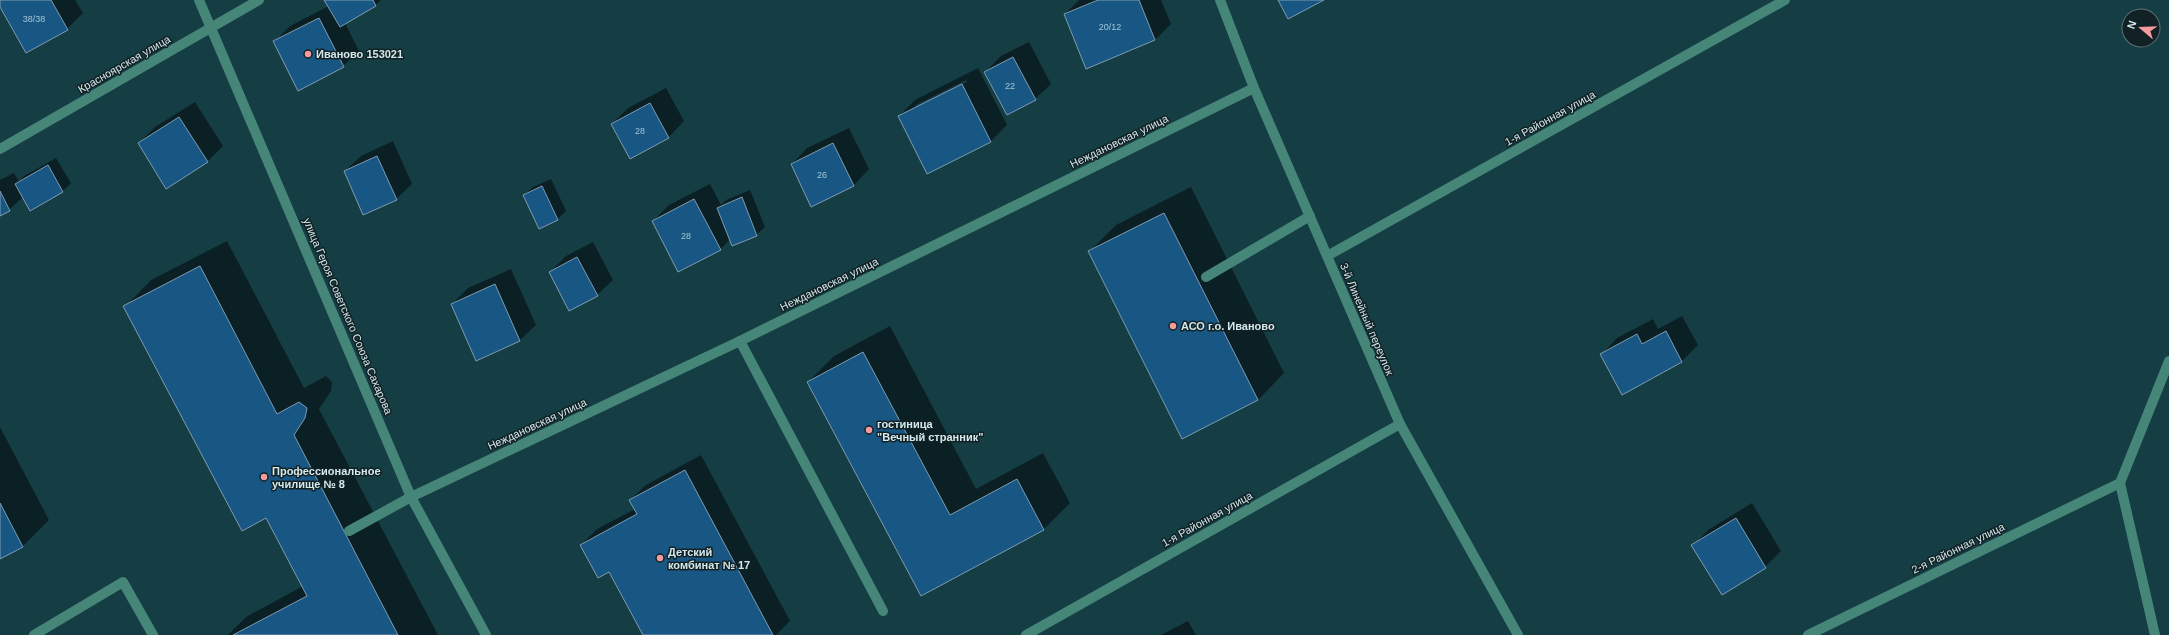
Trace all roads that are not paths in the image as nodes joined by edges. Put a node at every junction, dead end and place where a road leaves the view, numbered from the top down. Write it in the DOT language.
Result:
graph roads {
  1 [pos="199,0"];
  2 [pos="259,0"];
  3 [pos="1220,0"];
  4 [pos="1785,0"];
  5 [pos="212,27"];
  6 [pos="1254,88"];
  7 [pos="0,149"];
  8 [pos="1310,216"];
  9 [pos="1327,256"];
  10 [pos="1206,277"];
  11 [pos="740,341"];
  12 [pos="2169,361"];
  13 [pos="1400,424"];
  14 [pos="2120,483"];
  15 [pos="411,497"];
  16 [pos="349,532"];
  17 [pos="883,611"];
  18 [pos="34,635"];
  19 [pos="153,635"];
  20 [pos="486,635"];
  21 [pos="1026,635"];
  22 [pos="1518,635"];
  23 [pos="1808,635"];
  24 [pos="2155,635"];
  1 -- 5 [label="street, улица Героя Советского Союза Сахарова"];
  2 -- 5 [label="street, Красноярская улица"];
  3 -- 6 [label="street, 3-й Линейный переулок"];
  4 -- 9 [label="street, 1-я Районная улица"];
  5 -- 7 [label="street, Красноярская улица"];
  5 -- 15 [label="street, улица Героя Советского Союза Сахарова"];
  6 -- 8 [label="street, 3-й Линейный переулок"];
  6 -- 11 [label="street, Неждановская улица"];
  8 -- 9 [label="street, 3-й Линейный переулок"];
  8 -- 10 [label="street"];
  9 -- 13 [label="street, 3-й Линейный переулок"];
  11 -- 15 [label="street, Неждановская улица"];
  11 -- 17 [label="street"];
  12 -- 14 [label="street"];
  13 -- 21 [label="street, 1-я Районная улица"];
  13 -- 22 [label="street, 3-й Линейный переулок"];
  14 -- 23 [label="street, 2-я Районная улица"];
  14 -- 24 [label="street"];
  15 -- 16 [label="street, Неждановская улица"];
  15 -- 20 [label="street, улица Героя Советского Союза Сахарова"];
  18 -- 19 [label="street"];
}
